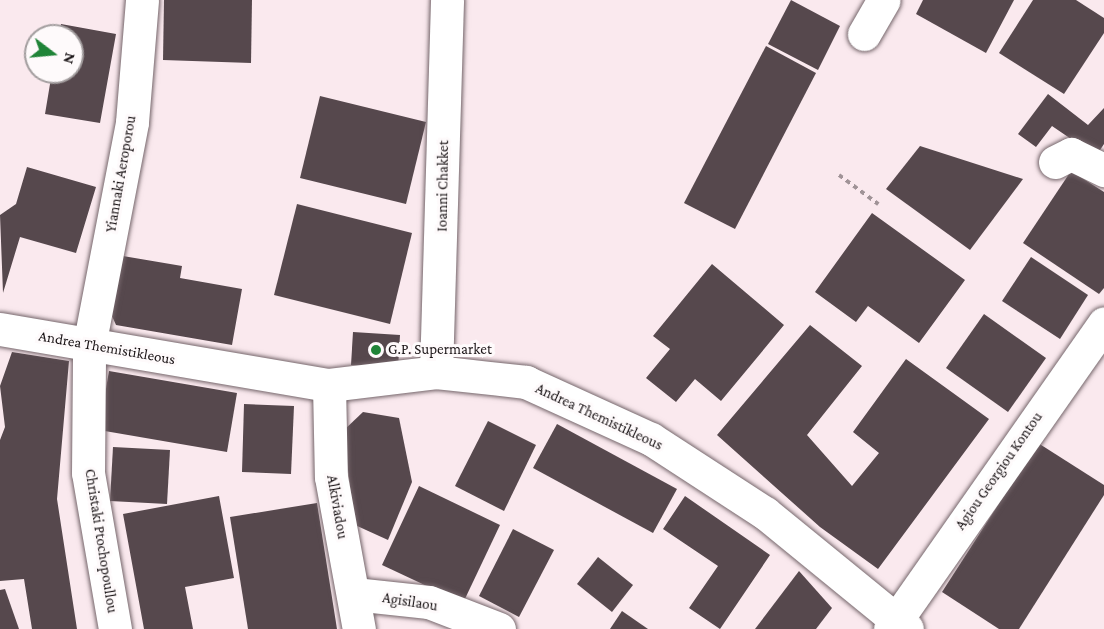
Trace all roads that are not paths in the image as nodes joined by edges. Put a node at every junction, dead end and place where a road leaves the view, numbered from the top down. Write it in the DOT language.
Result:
graph roads {
  1 [pos="142,0"];
  2 [pos="447,0"];
  3 [pos="884,0"];
  4 [pos="864,34"];
  5 [pos="1054,162"];
  6 [pos="1104,170"];
  7 [pos="1104,323"];
  8 [pos="0,329"];
  9 [pos="89,346"];
  10 [pos="436,372"];
  11 [pos="329,385"];
  12 [pos="354,594"];
  13 [pos="904,627"];
  14 [pos="116,629"];
  15 [pos="359,629"];
  16 [pos="499,629"];
  1 -- 9 [label="street, Yiannaki Aeroporou"];
  2 -- 10 [label="street, Ioanni Chakket"];
  3 -- 4 [label="street"];
  5 -- 6 [label="street"];
  7 -- 13 [label="street, Agiou Georgiou Kontou"];
  8 -- 9 [label="street, Andrea Themistikleous"];
  9 -- 11 [label="street, Andrea Themistikleous"];
  9 -- 14 [label="street, Christaki Ptochopoullou"];
  10 -- 11 [label="street, Andrea Themistikleous"];
  10 -- 13 [label="street, Andrea Themistikleous"];
  11 -- 12 [label="street, Alkiviadou"];
  12 -- 15 [label="street, Alkiviadou"];
  12 -- 16 [label="street, Agisilaou"];
}
